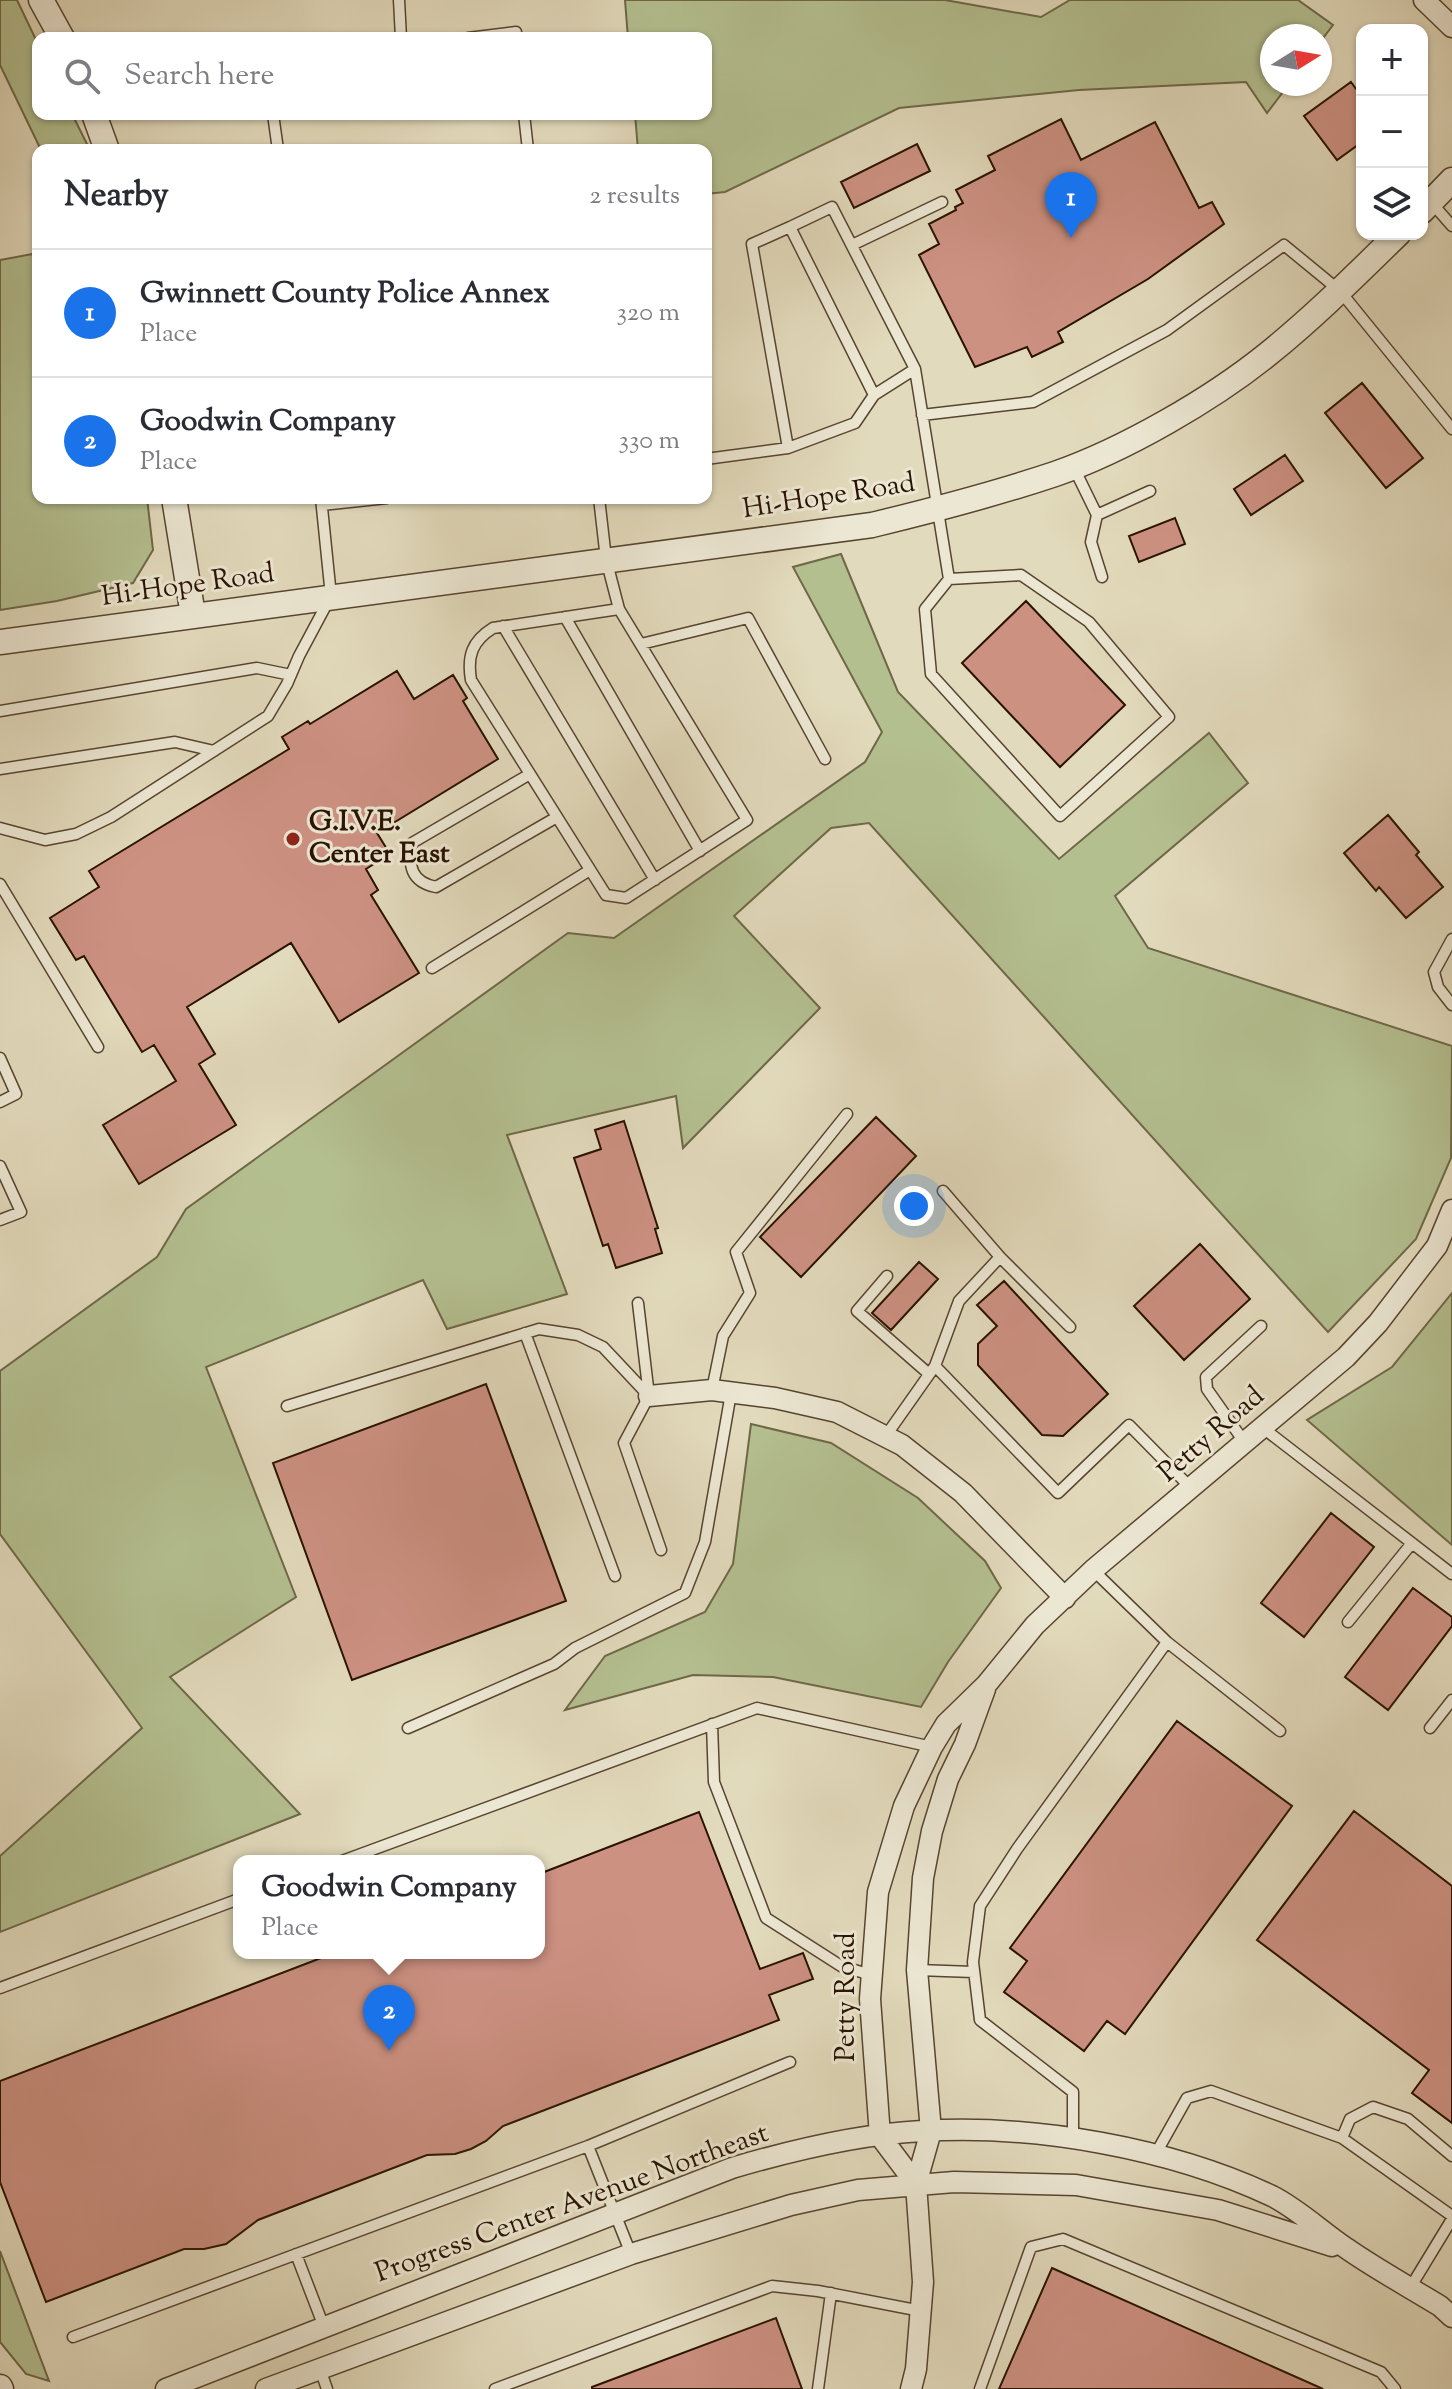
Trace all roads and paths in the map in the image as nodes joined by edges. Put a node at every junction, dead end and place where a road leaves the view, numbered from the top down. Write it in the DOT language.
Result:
graph roads {
  1 [pos="41,0"];
  2 [pos="399,0"];
  3 [pos="1424,0"];
  4 [pos="1452,27"];
  5 [pos="59,32"];
  6 [pos="401,32"];
  7 [pos="96,120"];
  8 [pos="274,120"];
  9 [pos="525,120"];
  10 [pos="105,144"];
  11 [pos="277,144"];
  12 [pos="527,144"];
  13 [pos="1452,180"];
  14 [pos="942,202"];
  15 [pos="1428,204"];
  16 [pos="1428,208"];
  17 [pos="1452,226"];
  18 [pos="790,227"];
  19 [pos="1392,240"];
  20 [pos="852,245"];
  21 [pos="1340,291"];
  22 [pos="915,369"];
  23 [pos="874,395"];
  24 [pos="922,415"];
  25 [pos="1452,429"];
  26 [pos="788,448"];
  27 [pos="712,458"];
  28 [pos="1073,466"];
  29 [pos="1150,491"];
  30 [pos="175,504"];
  31 [pos="322,504"];
  32 [pos="600,504"];
  33 [pos="936,509"];
  34 [pos="1097,515"];
  35 [pos="606,559"];
  36 [pos="1102,577"];
  37 [pos="949,579"];
  38 [pos="331,596"];
  39 [pos="619,609"];
  40 [pos="193,615"];
  41 [pos="565,617"];
  42 [pos="503,626"];
  43 [pos="0,642"];
  44 [pos="641,644"];
  45 [pos="291,675"];
  46 [pos="0,711"];
  47 [pos="214,751"];
  48 [pos="825,759"];
  49 [pos="0,769"];
  50 [pos="530,774"];
  51 [pos="557,817"];
  52 [pos="0,828"];
  53 [pos="700,851"];
  54 [pos="590,870"];
  55 [pos="655,880"];
  56 [pos="0,884"];
  57 [pos="1452,939"];
  58 [pos="432,968"];
  59 [pos="1452,1005"];
  60 [pos="98,1047"];
  61 [pos="0,1058"];
  62 [pos="0,1102"];
  63 [pos="847,1114"];
  64 [pos="0,1166"];
  65 [pos="943,1191"];
  66 [pos="1452,1210"];
  67 [pos="0,1220"];
  68 [pos="1000,1257"];
  69 [pos="887,1276"];
  70 [pos="638,1303"];
  71 [pos="1261,1326"];
  72 [pos="1070,1327"];
  73 [pos="525,1333"];
  74 [pos="932,1370"];
  75 [pos="721,1392"];
  76 [pos="649,1396"];
  77 [pos="287,1406"];
  78 [pos="1263,1428"];
  79 [pos="885,1437"];
  80 [pos="1245,1443"];
  81 [pos="1192,1489"];
  82 [pos="1412,1543"];
  83 [pos="661,1550"];
  84 [pos="1093,1570"];
  85 [pos="1452,1574"];
  86 [pos="615,1576"];
  87 [pos="1065,1598"];
  88 [pos="1348,1622"];
  89 [pos="1167,1642"];
  90 [pos="986,1685"];
  91 [pos="1452,1700"];
  92 [pos="712,1724"];
  93 [pos="408,1728"];
  94 [pos="1430,1728"];
  95 [pos="1280,1731"];
  96 [pos="932,1747"];
  97 [pos="358,1855"];
  98 [pos="233,1901"];
  99 [pos="917,1970"];
  100 [pos="974,1972"];
  101 [pos="871,1975"];
  102 [pos="0,1988"];
  103 [pos="790,2062"];
  104 [pos="931,2131"];
  105 [pos="880,2136"];
  106 [pos="1342,2138"];
  107 [pos="1073,2139"];
  108 [pos="588,2146"];
  109 [pos="1155,2156"];
  110 [pos="1452,2156"];
  111 [pos="916,2184"];
  112 [pos="615,2213"];
  113 [pos="1452,2218"];
  114 [pos="1351,2252"];
  115 [pos="296,2254"];
  116 [pos="631,2254"];
  117 [pos="1410,2288"];
  118 [pos="831,2293"];
  119 [pos="921,2311"];
  120 [pos="1452,2317"];
  121 [pos="324,2327"];
  122 [pos="73,2337"];
  123 [pos="323,2379"];
  124 [pos="166,2389"];
  125 [pos="266,2389"];
  126 [pos="495,2389"];
  127 [pos="818,2389"];
  128 [pos="911,2389"];
  129 [pos="980,2389"];
  130 [pos="1395,2389"];
  1 -- 5 [label="street"];
  2 -- 6 [label="lane"];
  3 -- 4 [label="street"];
  7 -- 10 [label="street"];
  8 -- 11 [label="lane"];
  9 -- 12 [label="lane"];
  13 -- 15 [label="street"];
  14 -- 20 [label="lane"];
  16 -- 17 [label="lane"];
  18 -- 20 [label="lane"];
  18 -- 23 [label="lane"];
  18 -- 26 [label="lane"];
  19 -- 21 [label="street, Hi-Hope Road"];
  20 -- 22 [label="lane"];
  21 -- 24 [label="lane"];
  21 -- 25 [label="lane"];
  21 -- 28 [label="street, Hi-Hope Road"];
  22 -- 23 [label="lane"];
  22 -- 24 [label="lane"];
  23 -- 26 [label="lane"];
  24 -- 33 [label="lane"];
  26 -- 27 [label="lane"];
  28 -- 33 [label="street, Hi-Hope Road"];
  28 -- 34 [label="lane"];
  29 -- 34 [label="lane"];
  30 -- 40 [label="street"];
  31 -- 38 [label="lane"];
  32 -- 35 [label="lane"];
  33 -- 35 [label="street, Hi-Hope Road"];
  33 -- 37 [label="lane"];
  34 -- 36 [label="lane"];
  35 -- 38 [label="street, Hi-Hope Road"];
  35 -- 39 [label="lane"];
  37 -- 37 [label="lane"];
  38 -- 40 [label="street, Hi-Hope Road"];
  38 -- 45 [label="lane"];
  39 -- 41 [label="lane"];
  39 -- 44 [label="lane"];
  40 -- 43 [label="street, Hi-Hope Road"];
  41 -- 42 [label="lane"];
  41 -- 53 [label="lane"];
  42 -- 50 [label="lane"];
  42 -- 55 [label="lane"];
  44 -- 48 [label="lane"];
  44 -- 53 [label="lane"];
  45 -- 46 [label="lane"];
  45 -- 47 [label="lane"];
  47 -- 49 [label="lane"];
  47 -- 52 [label="lane"];
  50 -- 51 [label="lane"];
  50 -- 51 [label="lane"];
  51 -- 54 [label="lane"];
  53 -- 55 [label="lane"];
  54 -- 55 [label="lane"];
  54 -- 58 [label="lane"];
  56 -- 60 [label="lane"];
  57 -- 59 [label="lane"];
  61 -- 62 [label="lane"];
  63 -- 75 [label="lane"];
  64 -- 67 [label="lane"];
  65 -- 68 [label="lane"];
  66 -- 78 [label="street, Petty Road"];
  68 -- 72 [label="lane"];
  68 -- 74 [label="lane"];
  69 -- 74 [label="lane"];
  70 -- 76 [label="lane"];
  71 -- 80 [label="lane"];
  73 -- 76 [label="lane"];
  73 -- 77 [label="lane"];
  73 -- 86 [label="lane"];
  74 -- 79 [label="lane"];
  74 -- 81 [label="lane"];
  75 -- 76 [label="street"];
  75 -- 79 [label="street"];
  75 -- 93 [label="lane"];
  76 -- 83 [label="lane"];
  78 -- 80 [label="street, Petty Road"];
  78 -- 82 [label="lane"];
  79 -- 87 [label="street"];
  80 -- 81 [label="street, Petty Road"];
  81 -- 84 [label="street, Petty Road"];
  82 -- 85 [label="lane"];
  82 -- 88 [label="lane"];
  84 -- 87 [label="street, Petty Road"];
  84 -- 89 [label="lane"];
  87 -- 90 [label="street, Petty Road"];
  89 -- 95 [label="lane"];
  89 -- 100 [label="lane"];
  90 -- 96 [label="street, Petty Road"];
  90 -- 99 [label="street, Petty Road"];
  91 -- 94 [label="lane"];
  92 -- 96 [label="lane"];
  92 -- 97 [label="lane"];
  92 -- 101 [label="lane"];
  96 -- 101 [label="street, Petty Road"];
  98 -- 102 [label="lane"];
  99 -- 100 [label="lane"];
  99 -- 104 [label="street, Petty Road"];
  100 -- 107 [label="lane"];
  101 -- 105 [label="street, Petty Road"];
  103 -- 108 [label="lane"];
  104 -- 105 [label="street, Progress Center Avenue Northeast"];
  104 -- 107 [label="street, Progress Center Avenue Northeast"];
  104 -- 111 [label="street, Petty Road"];
  105 -- 111 [label="street"];
  105 -- 112 [label="street, Progress Center Avenue Northeast"];
  106 -- 109 [label="lane"];
  106 -- 110 [label="lane"];
  106 -- 113 [label="lane"];
  107 -- 109 [label="street, Progress Center Avenue Northeast"];
  108 -- 112 [label="lane"];
  108 -- 115 [label="lane"];
  109 -- 114 [label="street, Progress Center Avenue Northeast"];
  111 -- 114 [label="street"];
  111 -- 116 [label="street"];
  111 -- 119 [label="street, Petty Road"];
  112 -- 116 [label="lane"];
  112 -- 121 [label="street, Progress Center Avenue Northeast"];
  113 -- 117 [label="lane"];
  114 -- 117 [label="street"];
  115 -- 121 [label="lane"];
  115 -- 122 [label="lane"];
  116 -- 123 [label="street"];
  117 -- 120 [label="street"];
  118 -- 119 [label="lane"];
  118 -- 126 [label="lane"];
  118 -- 127 [label="lane"];
  119 -- 128 [label="street, Petty Road"];
  121 -- 124 [label="street, Progress Center Avenue Northeast"];
  123 -- 125 [label="street"];
  129 -- 130 [label="lane"];
}
